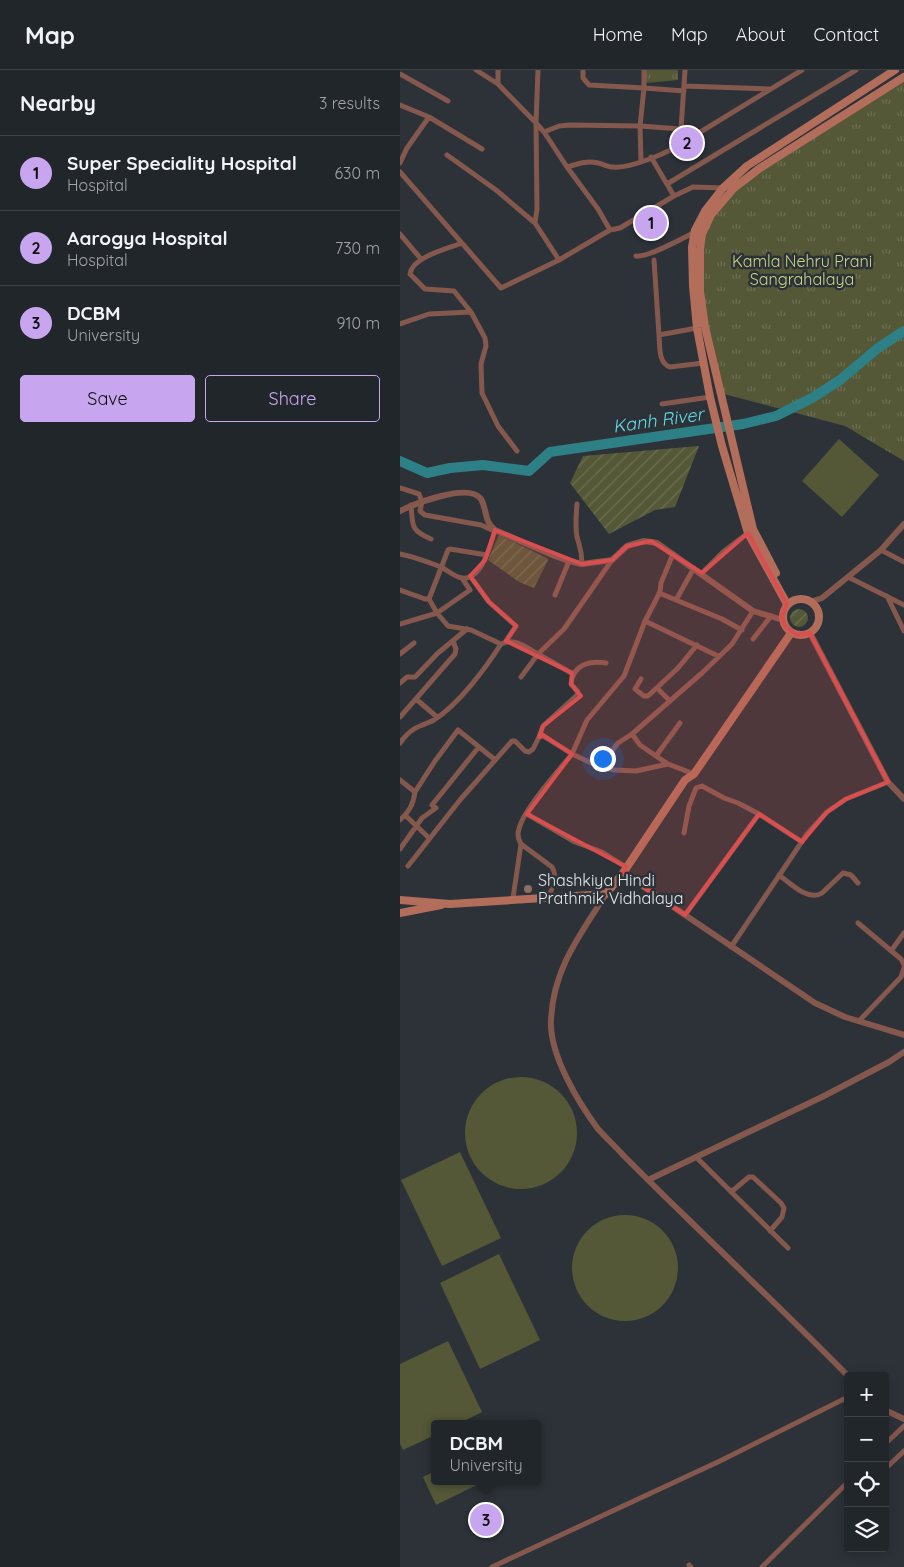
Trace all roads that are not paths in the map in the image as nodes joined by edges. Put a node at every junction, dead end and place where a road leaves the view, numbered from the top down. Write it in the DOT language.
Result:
graph roads {
  1 [pos="476,70"];
  2 [pos="498,70"];
  3 [pos="538,70"];
  4 [pos="583,70"];
  5 [pos="644,70"];
  6 [pos="685,70"];
  7 [pos="802,70"];
  8 [pos="856,70"];
  9 [pos="895,70"];
  10 [pos="400,74"];
  11 [pos="904,77"];
  12 [pos="498,84"];
  13 [pos="644,88"];
  14 [pos="684,89"];
  15 [pos="770,89"];
  16 [pos="448,101"];
  17 [pos="400,104"];
  18 [pos="429,117"];
  19 [pos="536,123"];
  20 [pos="640,126"];
  21 [pos="681,129"];
  22 [pos="544,132"];
  23 [pos="684,142"];
  24 [pos="482,149"];
  25 [pos="446,155"];
  26 [pos="651,158"];
  27 [pos="641,161"];
  28 [pos="400,163"];
  29 [pos="567,167"];
  30 [pos="400,172"];
  31 [pos="667,184"];
  32 [pos="723,188"];
  33 [pos="734,188"];
  34 [pos="674,196"];
  35 [pos="535,223"];
  36 [pos="610,230"];
  37 [pos="695,232"];
  38 [pos="400,234"];
  39 [pos="462,243"];
  40 [pos="636,256"];
  41 [pos="421,259"];
  42 [pos="559,260"];
  43 [pos="654,260"];
  44 [pos="471,312"];
  45 [pos="400,324"];
  46 [pos="698,328"];
  47 [pos="659,335"];
  48 [pos="704,363"];
  49 [pos="710,397"];
  50 [pos="662,404"];
  51 [pos="516,451"];
  52 [pos="400,488"];
  53 [pos="422,502"];
  54 [pos="577,504"];
  55 [pos="411,505"];
  56 [pos="400,511"];
  57 [pos="904,524"];
  58 [pos="495,530"];
  59 [pos="748,533"];
  60 [pos="431,539"];
  61 [pos="881,550"];
  62 [pos="400,554"];
  63 [pos="673,554"];
  64 [pos="487,555"];
  65 [pos="612,560"];
  66 [pos="569,562"];
  67 [pos="904,562"];
  68 [pos="582,564"];
  69 [pos="441,567"];
  70 [pos="694,568"];
  71 [pos="702,573"];
  72 [pos="470,576"];
  73 [pos="848,577"];
  74 [pos="462,578"];
  75 [pos="400,590"];
  76 [pos="660,592"];
  77 [pos="555,595"];
  78 [pos="887,596"];
  79 [pos="429,599"];
  80 [pos="676,600"];
  81 [pos="810,602"];
  82 [pos="789,603"];
  83 [pos="904,605"];
  84 [pos="753,610"];
  85 [pos="437,614"];
  86 [pos="771,616"];
  87 [pos="782,620"];
  88 [pos="645,621"];
  89 [pos="400,624"];
  90 [pos="467,629"];
  91 [pos="742,630"];
  92 [pos="904,631"];
  93 [pos="791,632"];
  94 [pos="810,633"];
  95 [pos="754,639"];
  96 [pos="453,641"];
  97 [pos="414,643"];
  98 [pos="504,643"];
  99 [pos="697,645"];
  100 [pos="400,654"];
  101 [pos="538,654"];
  102 [pos="718,656"];
  103 [pos="606,662"];
  104 [pos="573,674"];
  105 [pos="521,677"];
  106 [pos="641,679"];
  107 [pos="400,683"];
  108 [pos="657,688"];
  109 [pos="416,699"];
  110 [pos="669,700"];
  111 [pos="400,717"];
  112 [pos="437,717"];
  113 [pos="680,724"];
  114 [pos="632,734"];
  115 [pos="539,737"];
  116 [pos="400,743"];
  117 [pos="478,748"];
  118 [pos="572,754"];
  119 [pos="656,756"];
  120 [pos="494,759"];
  121 [pos="668,764"];
  122 [pos="600,767"];
  123 [pos="694,774"];
  124 [pos="400,780"];
  125 [pos="888,782"];
  126 [pos="415,792"];
  127 [pos="904,799"];
  128 [pos="527,814"];
  129 [pos="759,814"];
  130 [pos="405,815"];
  131 [pos="400,820"];
  132 [pos="416,825"];
  133 [pos="684,833"];
  134 [pos="430,838"];
  135 [pos="802,842"];
  136 [pos="521,844"];
  137 [pos="400,849"];
  138 [pos="408,866"];
  139 [pos="624,870"];
  140 [pos="779,875"];
  141 [pos="858,883"];
  142 [pos="606,894"];
  143 [pos="549,897"];
  144 [pos="513,898"];
  145 [pos="400,900"];
  146 [pos="450,904"];
  147 [pos="400,913"];
  148 [pos="685,915"];
  149 [pos="858,923"];
  150 [pos="904,932"];
  151 [pos="731,947"];
  152 [pos="891,951"];
  153 [pos="904,966"];
  154 [pos="860,1021"];
  155 [pos="904,1035"];
  156 [pos="904,1052"];
  157 [pos="696,1157"];
  158 [pos="648,1180"];
  159 [pos="731,1192"];
  160 [pos="770,1231"];
  161 [pos="788,1248"];
  162 [pos="844,1372"];
  163 [pos="844,1399"];
  164 [pos="889,1412"];
  165 [pos="904,1419"];
  166 [pos="904,1426"];
  167 [pos="889,1440"];
  168 [pos="904,1451"];
  169 [pos="889,1465"];
  170 [pos="844,1486"];
  171 [pos="492,1567"];
  172 [pos="762,1567"];
  1 -- 12 [label="street"];
  2 -- 12 [label="street"];
  3 -- 19 [label="street"];
  4 -- 13 [label="street"];
  5 -- 13 [label="street"];
  6 -- 14 [label="street"];
  7 -- 15 [label="street"];
  8 -- 31 [label="street"];
  9 -- 32 [label="main road"];
  10 -- 16 [label="street"];
  11 -- 33 [label="main road"];
  12 -- 19 [label="street"];
  13 -- 14 [label="street"];
  13 -- 20 [label="street"];
  14 -- 15 [label="street"];
  14 -- 21 [label="street"];
  15 -- 23 [label="street"];
  17 -- 18 [label="street"];
  18 -- 24 [label="street"];
  18 -- 28 [label="street"];
  19 -- 22 [label="street"];
  19 -- 35 [label="street"];
  20 -- 21 [label="street"];
  20 -- 22 [label="street"];
  20 -- 27 [label="street"];
  21 -- 23 [label="street"];
  22 -- 29 [label="street"];
  23 -- 26 [label="street"];
  25 -- 35 [label="street"];
  26 -- 27 [label="street"];
  26 -- 31 [label="street"];
  27 -- 29 [label="street"];
  29 -- 36 [label="street"];
  30 -- 39 [label="street"];
  31 -- 34 [label="street"];
  32 -- 33 [label="street"];
  32 -- 34 [label="street"];
  32 -- 37 [label="main road"];
  33 -- 82 [label="main road"];
  34 -- 36 [label="street"];
  35 -- 42 [label="street"];
  36 -- 42 [label="street"];
  37 -- 40 [label="street"];
  37 -- 46 [label="main road"];
  38 -- 41 [label="street"];
  39 -- 41 [label="street"];
  39 -- 42 [label="street"];
  41 -- 44 [label="street"];
  43 -- 47 [label="street"];
  44 -- 45 [label="street"];
  44 -- 51 [label="street"];
  46 -- 47 [label="street"];
  46 -- 48 [label="main road"];
  47 -- 48 [label="street"];
  48 -- 49 [label="main road"];
  49 -- 50 [label="street"];
  49 -- 59 [label="main road"];
  52 -- 53 [label="street"];
  53 -- 55 [label="street"];
  53 -- 58 [label="street"];
  53 -- 58 [label="street"];
  54 -- 68 [label="street"];
  55 -- 56 [label="street"];
  55 -- 60 [label="street"];
  57 -- 61 [label="street"];
  58 -- 64 [label="street"];
  58 -- 66 [label="street"];
  59 -- 71 [label="street"];
  59 -- 82 [label="main road"];
  61 -- 67 [label="street"];
  61 -- 73 [label="street"];
  62 -- 69 [label="street"];
  63 -- 65 [label="street"];
  63 -- 70 [label="street"];
  63 -- 76 [label="street"];
  64 -- 69 [label="street"];
  64 -- 72 [label="street"];
  65 -- 68 [label="street"];
  65 -- 101 [label="street"];
  66 -- 68 [label="street"];
  66 -- 77 [label="street"];
  69 -- 74 [label="street"];
  69 -- 79 [label="street"];
  70 -- 71 [label="street"];
  70 -- 80 [label="street"];
  71 -- 84 [label="street"];
  72 -- 74 [label="street"];
  72 -- 98 [label="street"];
  73 -- 78 [label="street"];
  73 -- 81 [label="street"];
  74 -- 85 [label="street"];
  75 -- 79 [label="street"];
  76 -- 80 [label="street"];
  76 -- 88 [label="street"];
  78 -- 83 [label="street"];
  78 -- 92 [label="street"];
  79 -- 85 [label="street"];
  80 -- 91 [label="street"];
  81 -- 82 [label="main road"];
  81 -- 94 [label="main road"];
  82 -- 87 [label="main road"];
  84 -- 86 [label="street"];
  84 -- 91 [label="street"];
  85 -- 89 [label="street"];
  85 -- 90 [label="street"];
  86 -- 87 [label="street"];
  86 -- 95 [label="street"];
  87 -- 93 [label="main road"];
  88 -- 99 [label="street"];
  88 -- 118 [label="street"];
  90 -- 96 [label="street"];
  90 -- 98 [label="street"];
  91 -- 102 [label="street"];
  93 -- 94 [label="main road"];
  93 -- 123 [label="main road"];
  94 -- 125 [label="street"];
  96 -- 107 [label="street"];
  96 -- 109 [label="street"];
  97 -- 100 [label="street"];
  98 -- 101 [label="street"];
  98 -- 112 [label="street"];
  99 -- 102 [label="street"];
  99 -- 108 [label="street"];
  101 -- 104 [label="street"];
  101 -- 105 [label="street"];
  102 -- 110 [label="street"];
  103 -- 104 [label="street"];
  104 -- 115 [label="street"];
  106 -- 108 [label="street"];
  108 -- 110 [label="street"];
  109 -- 111 [label="street"];
  109 -- 112 [label="street"];
  110 -- 114 [label="street"];
  112 -- 116 [label="street"];
  113 -- 119 [label="street"];
  114 -- 119 [label="street"];
  114 -- 122 [label="street"];
  115 -- 118 [label="street"];
  115 -- 120 [label="street"];
  117 -- 120 [label="street"];
  117 -- 126 [label="street"];
  117 -- 132 [label="street"];
  118 -- 122 [label="street"];
  118 -- 128 [label="street"];
  119 -- 121 [label="street"];
  120 -- 134 [label="street"];
  121 -- 122 [label="street"];
  121 -- 123 [label="street"];
  123 -- 139 [label="main road"];
  124 -- 126 [label="street"];
  125 -- 127 [label="street"];
  125 -- 135 [label="street"];
  126 -- 130 [label="street"];
  128 -- 136 [label="street"];
  128 -- 139 [label="street"];
  129 -- 133 [label="street"];
  129 -- 135 [label="street"];
  129 -- 148 [label="street"];
  130 -- 131 [label="street"];
  130 -- 132 [label="street"];
  132 -- 134 [label="street"];
  132 -- 137 [label="street"];
  134 -- 138 [label="street"];
  135 -- 140 [label="street"];
  136 -- 143 [label="street"];
  136 -- 144 [label="street"];
  139 -- 142 [label="main road"];
  139 -- 148 [label="street"];
  140 -- 141 [label="street"];
  140 -- 151 [label="street"];
  142 -- 143 [label="main road"];
  142 -- 158 [label="street"];
  143 -- 144 [label="main road"];
  144 -- 146 [label="main road"];
  145 -- 146 [label="main road"];
  146 -- 147 [label="main road"];
  148 -- 151 [label="street"];
  149 -- 152 [label="street"];
  150 -- 152 [label="street"];
  151 -- 154 [label="street"];
  152 -- 153 [label="street"];
  153 -- 154 [label="street"];
  154 -- 155 [label="street"];
  156 -- 157 [label="street"];
  157 -- 158 [label="street"];
  157 -- 159 [label="street"];
  158 -- 162 [label="street"];
  159 -- 160 [label="street"];
  159 -- 160 [label="street"];
  160 -- 161 [label="street"];
  163 -- 171 [label="street"];
  164 -- 165 [label="street"];
  166 -- 167 [label="street"];
  168 -- 169 [label="street"];
  170 -- 172 [label="street"];
}
